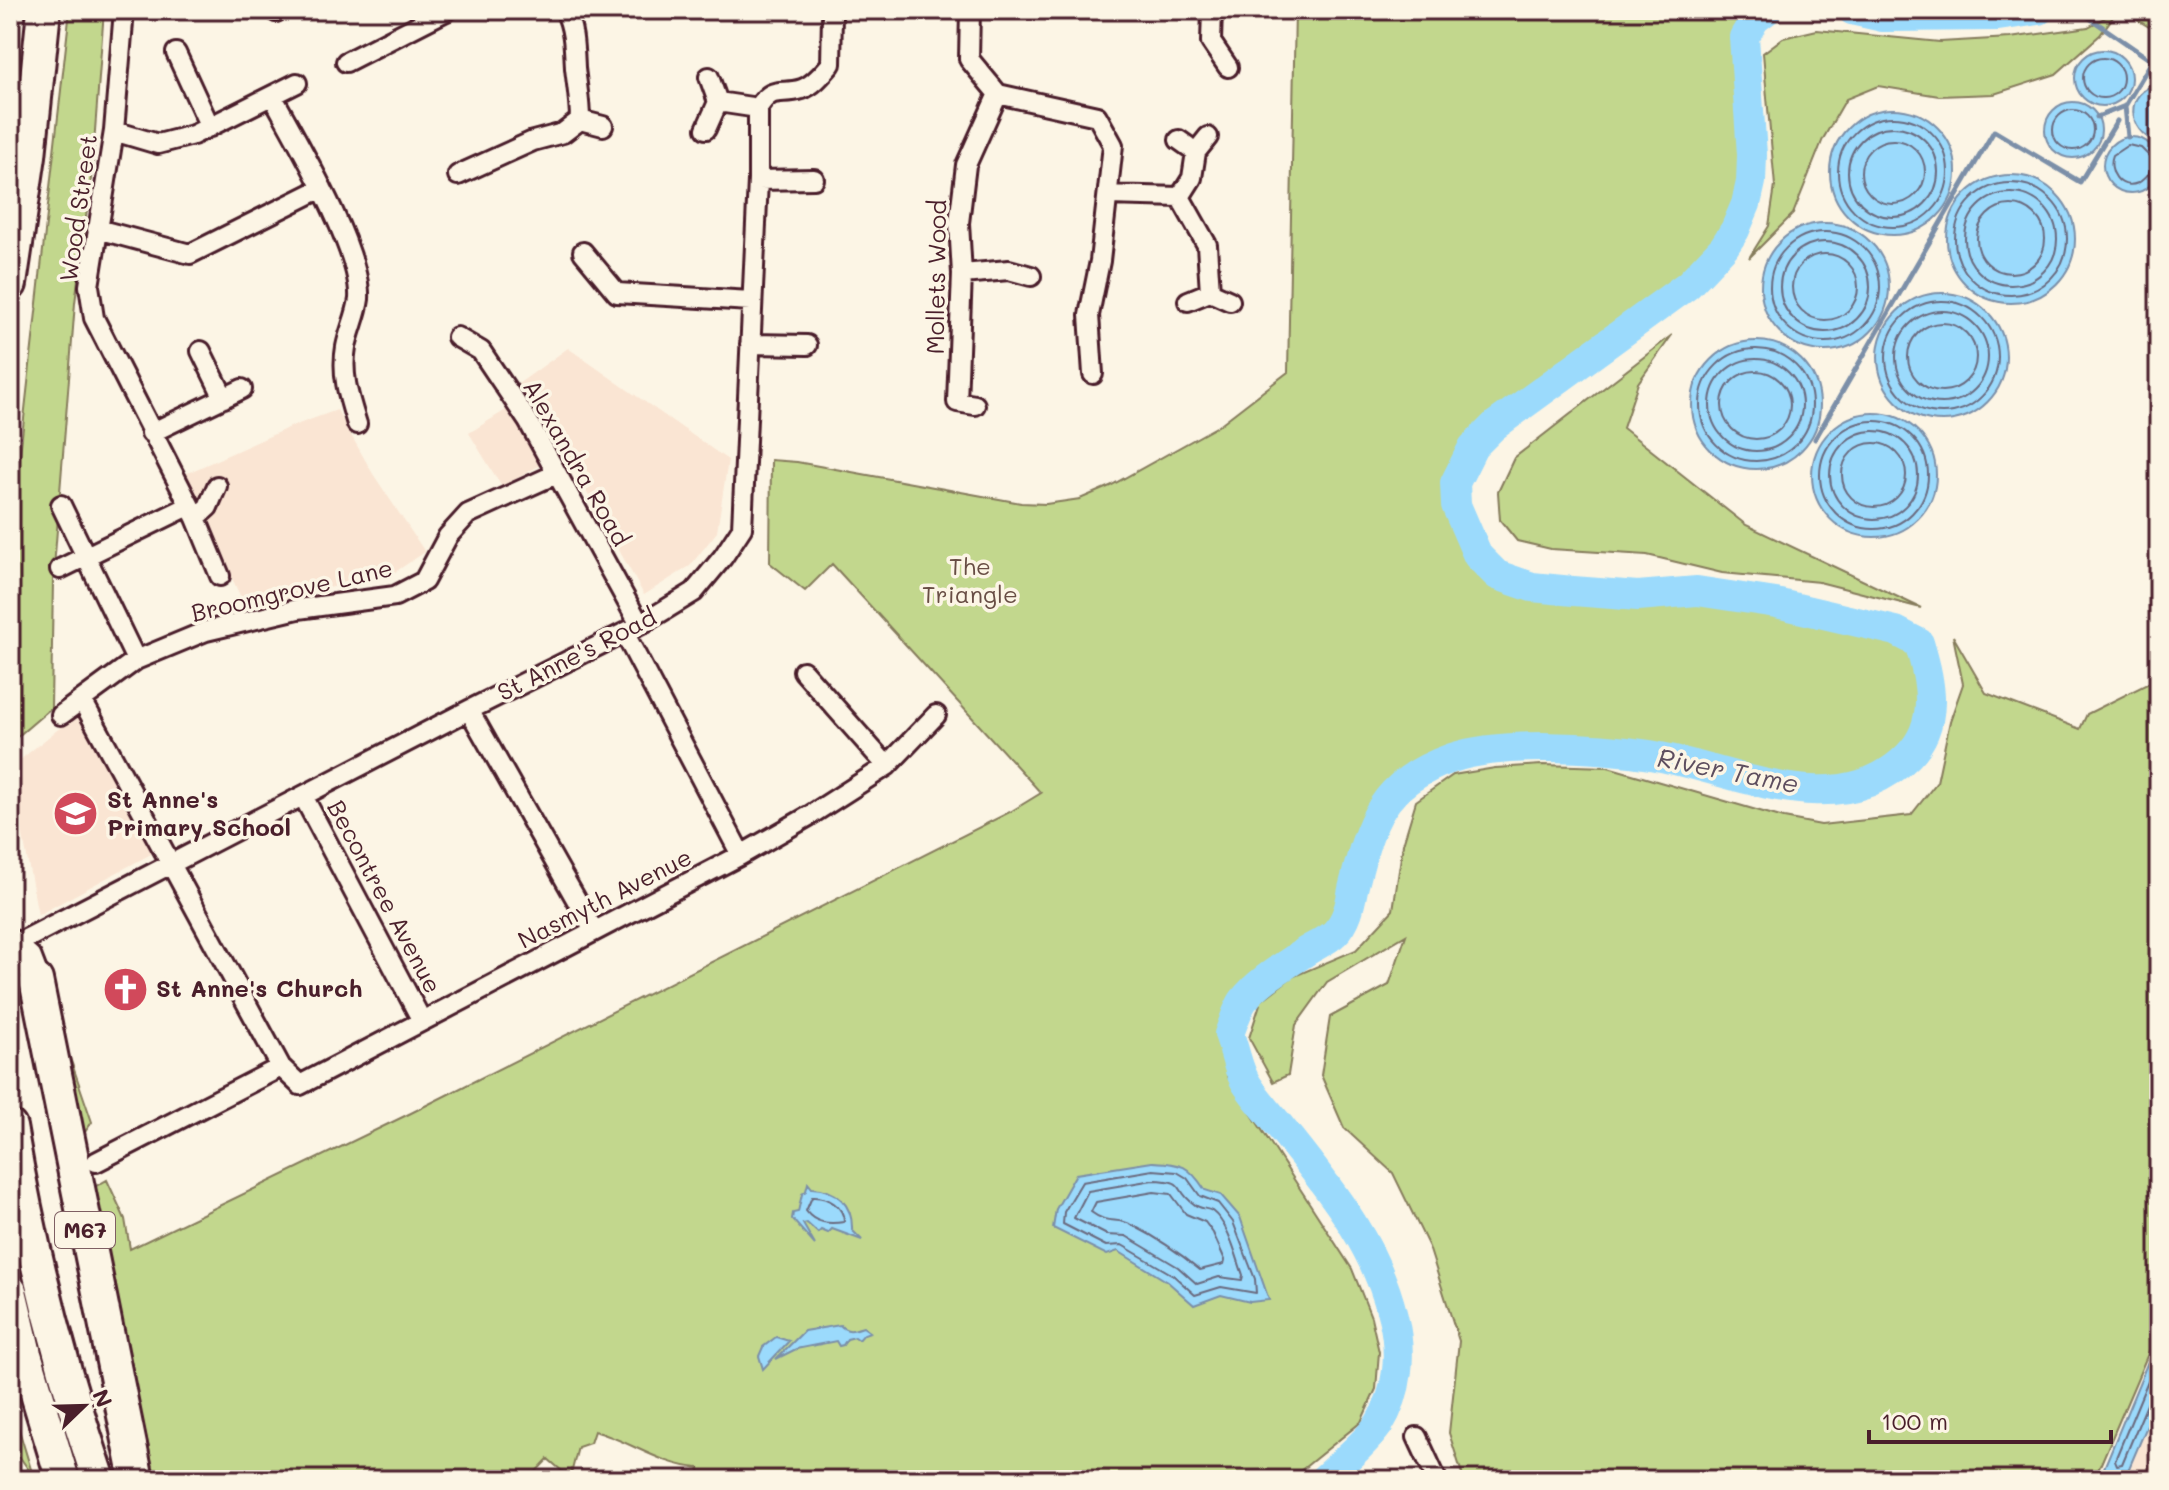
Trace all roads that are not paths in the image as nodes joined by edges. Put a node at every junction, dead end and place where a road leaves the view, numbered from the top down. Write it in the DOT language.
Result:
graph roads {
  1 [pos="44,10"];
  2 [pos="124,10"];
  3 [pos="448,10"];
  4 [pos="565,10"];
  5 [pos="970,10"];
  6 [pos="1212,10"];
  7 [pos="832,15"];
  8 [pos="176,53"];
  9 [pos="346,62"];
  10 [pos="1228,67"];
  11 [pos="709,77"];
  12 [pos="297,83"];
  13 [pos="998,94"];
  14 [pos="273,97"];
  15 [pos="718,102"];
  16 [pos="758,108"];
  17 [pos="580,120"];
  18 [pos="603,126"];
  19 [pos="210,127"];
  20 [pos="706,129"];
  21 [pos="114,131"];
  22 [pos="1208,137"];
  23 [pos="1179,140"];
  24 [pos="1196,152"];
  25 [pos="458,175"];
  26 [pos="814,179"];
  27 [pos="758,180"];
  28 [pos="322,188"];
  29 [pos="1108,195"];
  30 [pos="1180,197"];
  31 [pos="97,229"];
  32 [pos="583,252"];
  33 [pos="962,274"];
  34 [pos="1031,276"];
  35 [pos="10,284"];
  36 [pos="1210,292"];
  37 [pos="751,301"];
  38 [pos="1188,301"];
  39 [pos="1230,301"];
  40 [pos="457,337"];
  41 [pos="750,344"];
  42 [pos="807,345"];
  43 [pos="201,351"];
  44 [pos="1093,374"];
  45 [pos="242,389"];
  46 [pos="224,398"];
  47 [pos="950,420"];
  48 [pos="357,424"];
  49 [pos="155,440"];
  50 [pos="556,474"];
  51 [pos="217,486"];
  52 [pos="61,505"];
  53 [pos="192,512"];
  54 [pos="86,556"];
  55 [pos="60,569"];
  56 [pos="220,576"];
  57 [pos="632,630"];
  58 [pos="136,660"];
  59 [pos="803,671"];
  60 [pos="82,700"];
  61 [pos="469,710"];
  62 [pos="61,715"];
  63 [pos="936,715"];
  64 [pos="887,766"];
  65 [pos="303,796"];
  66 [pos="741,855"];
  67 [pos="172,862"];
  68 [pos="594,931"];
  69 [pos="12,944"];
  70 [pos="36,980"];
  71 [pos="422,1021"];
  72 [pos="281,1067"];
  73 [pos="10,1127"];
  74 [pos="96,1162"];
  75 [pos="10,1291"];
  76 [pos="1417,1437"];
  77 [pos="63,1480"];
  78 [pos="99,1480"];
  79 [pos="137,1480"];
  80 [pos="1437,1480"];
  1 -- 35 [label="highway"];
  2 -- 21 [label="street, Wood Street"];
  3 -- 9 [label="street"];
  4 -- 17 [label="street"];
  5 -- 13 [label="street"];
  6 -- 10 [label="street"];
  7 -- 16 [label="street"];
  8 -- 19 [label="street"];
  11 -- 15 [label="street"];
  12 -- 14 [label="street"];
  13 -- 29 [label="street"];
  13 -- 33 [label="street, Mollets Wood"];
  14 -- 19 [label="street"];
  14 -- 28 [label="street"];
  15 -- 16 [label="street"];
  15 -- 20 [label="street"];
  16 -- 27 [label="street, St Anne's Road"];
  17 -- 18 [label="street"];
  17 -- 25 [label="street"];
  19 -- 21 [label="street"];
  21 -- 31 [label="street, Wood Street"];
  22 -- 24 [label="street"];
  23 -- 24 [label="street"];
  24 -- 30 [label="street"];
  26 -- 27 [label="street"];
  27 -- 37 [label="street, St Anne's Road"];
  28 -- 31 [label="street"];
  28 -- 48 [label="street"];
  29 -- 30 [label="street"];
  29 -- 44 [label="street"];
  30 -- 36 [label="street"];
  31 -- 49 [label="street, Wood Street"];
  32 -- 37 [label="street"];
  33 -- 34 [label="street"];
  33 -- 47 [label="street, Mollets Wood"];
  36 -- 38 [label="street"];
  36 -- 39 [label="street"];
  37 -- 41 [label="street, St Anne's Road"];
  40 -- 50 [label="street, Alexandra Road"];
  41 -- 42 [label="street"];
  41 -- 57 [label="street, St Anne's Road"];
  43 -- 46 [label="street"];
  45 -- 46 [label="street"];
  46 -- 49 [label="street"];
  49 -- 53 [label="street, Wood Street"];
  50 -- 57 [label="street, Alexandra Road"];
  50 -- 58 [label="street, Broomgrove Lane"];
  51 -- 53 [label="street"];
  52 -- 54 [label="street"];
  53 -- 54 [label="street"];
  53 -- 56 [label="street, Wood Street"];
  54 -- 55 [label="street"];
  54 -- 58 [label="street"];
  57 -- 61 [label="street, St Anne's Road"];
  57 -- 66 [label="street, Alexandra Road"];
  58 -- 60 [label="street, Broomgrove Lane"];
  59 -- 64 [label="street"];
  60 -- 62 [label="street, Broomgrove Lane"];
  60 -- 67 [label="street"];
  61 -- 65 [label="street, St Anne's Road"];
  61 -- 68 [label="street"];
  63 -- 64 [label="street, Nasmyth Avenue"];
  64 -- 66 [label="street, Nasmyth Avenue"];
  65 -- 67 [label="street, St Anne's Road"];
  65 -- 71 [label="street, Becontree Avenue"];
  66 -- 68 [label="street, Nasmyth Avenue"];
  67 -- 69 [label="street, St Anne's Road"];
  67 -- 72 [label="street"];
  68 -- 71 [label="street, Nasmyth Avenue"];
  69 -- 70 [label="main road, St Anne's Road"];
  70 -- 79 [label="highway, M67"];
  71 -- 72 [label="street, Nasmyth Avenue"];
  72 -- 74 [label="street"];
  73 -- 78 [label="highway, M67"];
  75 -- 77 [label="highway"];
  76 -- 80 [label="street"];
}
